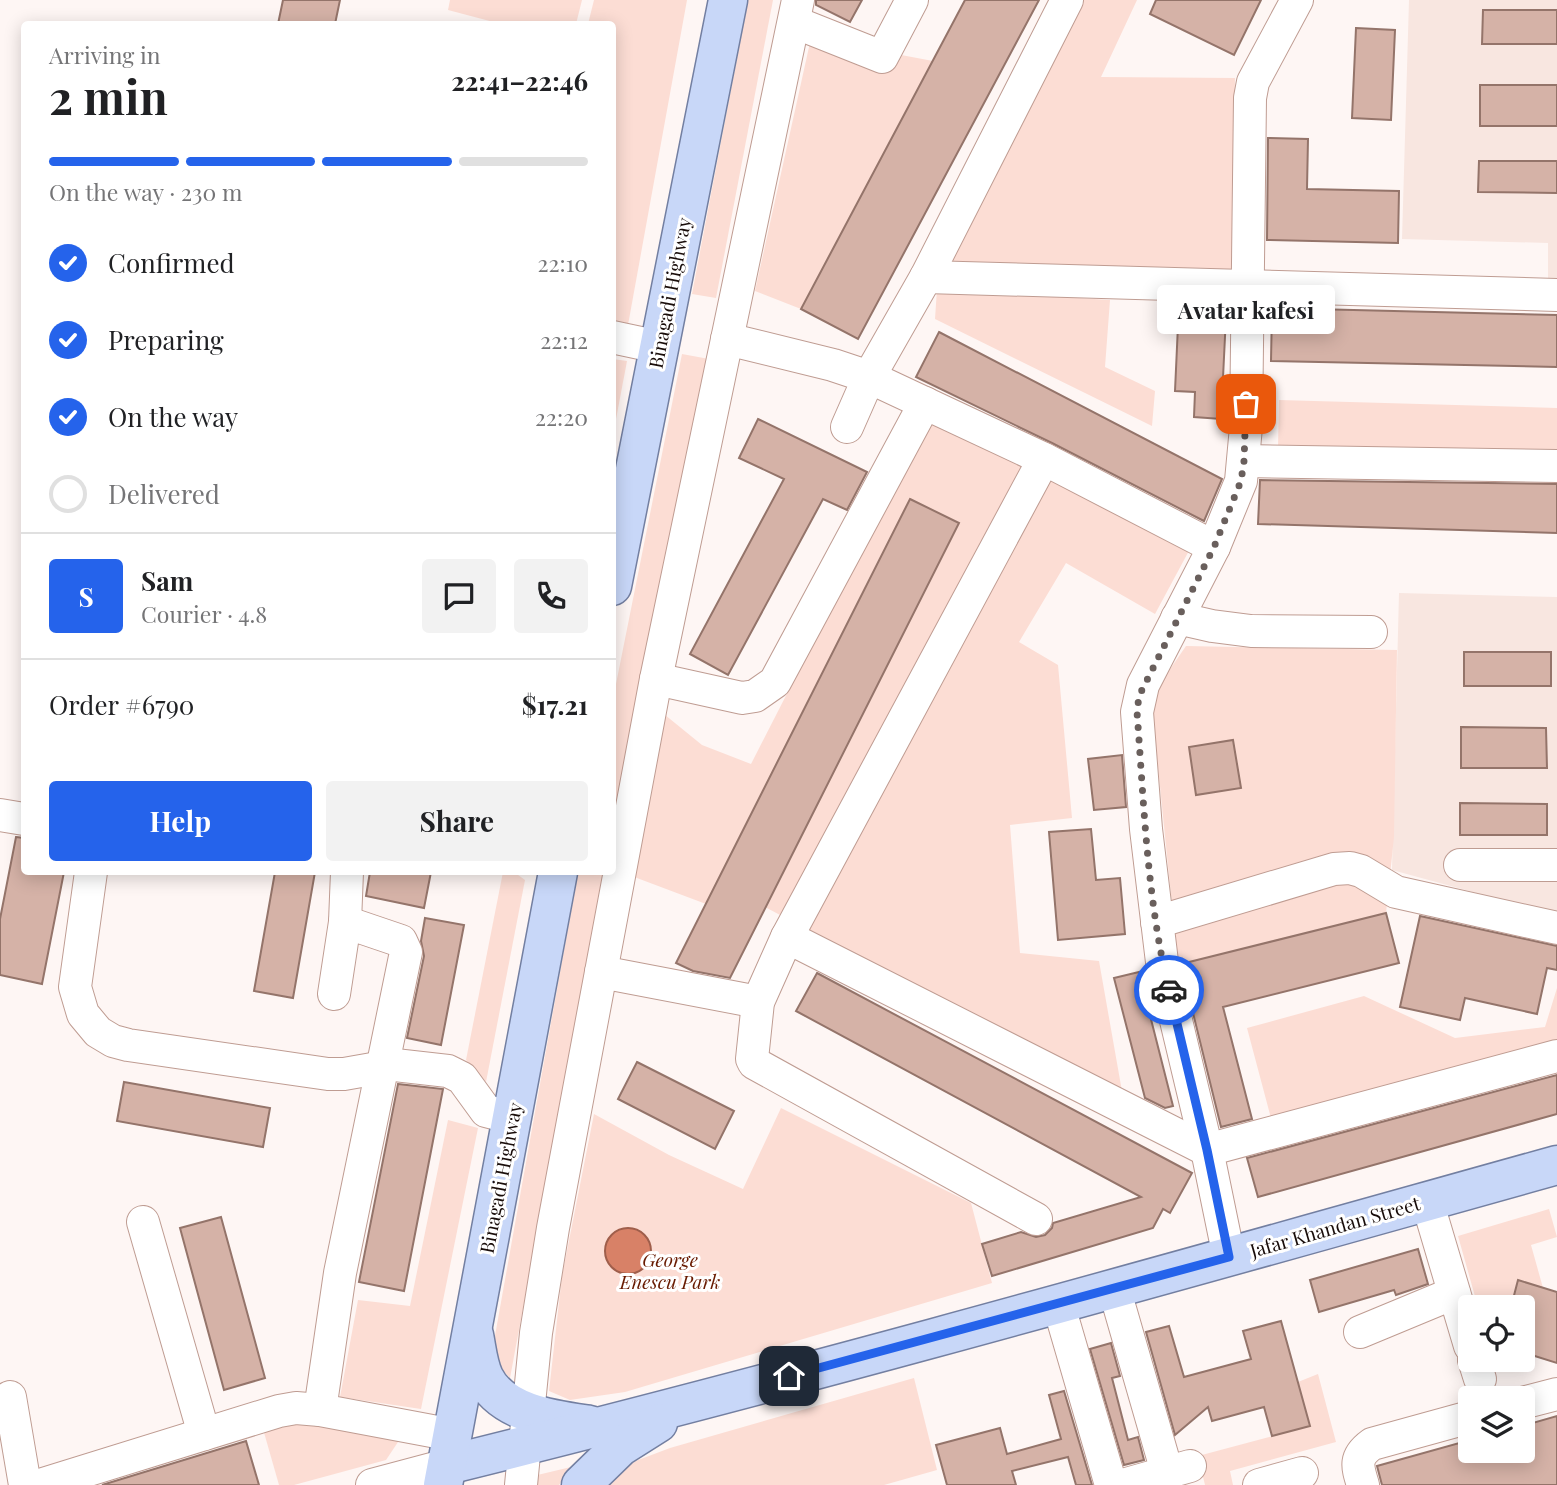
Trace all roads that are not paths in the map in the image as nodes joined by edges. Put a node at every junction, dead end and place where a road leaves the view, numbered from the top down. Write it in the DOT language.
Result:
graph roads {
  1 [pos="728,0"];
  2 [pos="912,0"];
  3 [pos="1067,0"];
  4 [pos="1297,0"];
  5 [pos="796,11"];
  6 [pos="926,277"];
  7 [pos="1247,287"];
  8 [pos="1557,295"];
  9 [pos="616,338"];
  10 [pos="727,339"];
  11 [pos="659,347"];
  12 [pos="869,377"];
  13 [pos="925,403"];
  14 [pos="847,427"];
  15 [pos="1044,459"];
  16 [pos="1244,461"];
  17 [pos="1557,466"];
  18 [pos="1214,547"];
  19 [pos="616,566"];
  20 [pos="1177,618"];
  21 [pos="1371,632"];
  22 [pos="656,678"];
  23 [pos="0,816"];
  24 [pos="21,819"];
  25 [pos="1460,865"];
  26 [pos="1557,865"];
  27 [pos="91,875"];
  28 [pos="347,875"];
  29 [pos="557,875"];
  30 [pos="345,922"];
  31 [pos="1157,922"];
  32 [pos="1557,928"];
  33 [pos="788,937"];
  34 [pos="601,972"];
  35 [pos="334,994"];
  36 [pos="758,1002"];
  37 [pos="1557,1056"];
  38 [pos="382,1068"];
  39 [pos="513,1118"];
  40 [pos="1207,1150"];
  41 [pos="1557,1165"];
  42 [pos="1427,1201"];
  43 [pos="1036,1219"];
  44 [pos="143,1222"];
  45 [pos="1229,1257"];
  46 [pos="1114,1288"];
  47 [pos="1454,1293"];
  48 [pos="1058,1303"];
  49 [pos="1458,1306"];
  50 [pos="473,1325"];
  51 [pos="1360,1332"];
  52 [pos="1557,1394"];
  53 [pos="10,1397"];
  54 [pos="708,1398"];
  55 [pos="1535,1400"];
  56 [pos="320,1410"];
  57 [pos="1458,1421"];
  58 [pos="527,1429"];
  59 [pos="204,1434"];
  60 [pos="456,1460"];
  61 [pos="1302,1473"];
  62 [pos="25,1485"];
  63 [pos="40,1485"];
  64 [pos="376,1485"];
  65 [pos="516,1485"];
  66 [pos="521,1485"];
  67 [pos="581,1485"];
  68 [pos="1111,1485"];
  69 [pos="1122,1485"];
  70 [pos="1259,1485"];
  71 [pos="1363,1485"];
  1 -- 11 [label="main road, Binagadi Highway"];
  2 -- 5 [label="street"];
  3 -- 6 [label="street"];
  4 -- 7 [label="street"];
  5 -- 10 [label="street"];
  6 -- 7 [label="street"];
  6 -- 12 [label="street"];
  7 -- 8 [label="street"];
  7 -- 16 [label="street"];
  9 -- 11 [label="street"];
  10 -- 12 [label="street"];
  10 -- 22 [label="street"];
  11 -- 19 [label="main road, Binagadi Highway"];
  12 -- 13 [label="street"];
  12 -- 14 [label="street"];
  13 -- 15 [label="street"];
  13 -- 22 [label="street"];
  15 -- 18 [label="street"];
  15 -- 33 [label="street"];
  16 -- 17 [label="street"];
  16 -- 18 [label="street"];
  18 -- 20 [label="street"];
  20 -- 21 [label="street"];
  20 -- 31 [label="street"];
  22 -- 34 [label="street"];
  23 -- 24 [label="street"];
  25 -- 26 [label="street"];
  27 -- 38 [label="street"];
  28 -- 30 [label="street"];
  29 -- 39 [label="main road, Binagadi Highway"];
  30 -- 35 [label="street"];
  30 -- 38 [label="street"];
  31 -- 32 [label="street"];
  31 -- 40 [label="street"];
  33 -- 36 [label="street"];
  33 -- 40 [label="street"];
  34 -- 36 [label="street"];
  34 -- 58 [label="street"];
  36 -- 43 [label="street"];
  37 -- 40 [label="street"];
  38 -- 39 [label="street"];
  38 -- 56 [label="street"];
  39 -- 50 [label="main road, Binagadi Highway"];
  40 -- 45 [label="street"];
  41 -- 42 [label="main road, Jafar Khandan Street"];
  42 -- 45 [label="main road, Jafar Khandan Street"];
  42 -- 47 [label="street"];
  44 -- 59 [label="street"];
  45 -- 46 [label="main road, Jafar Khandan Street"];
  46 -- 48 [label="main road, Jafar Khandan Street"];
  46 -- 69 [label="street"];
  47 -- 49 [label="street"];
  47 -- 51 [label="street"];
  48 -- 54 [label="main road, Jafar Khandan Street"];
  48 -- 68 [label="street"];
  50 -- 58 [label="main road"];
  50 -- 60 [label="main road, Binagadi Highway"];
  52 -- 55 [label="street"];
  53 -- 62 [label="street"];
  54 -- 58 [label="main road"];
  54 -- 67 [label="main road"];
  56 -- 59 [label="street"];
  56 -- 60 [label="street"];
  57 -- 71 [label="street"];
  58 -- 60 [label="main road"];
  58 -- 66 [label="street"];
  59 -- 63 [label="street"];
  60 -- 64 [label="street"];
  60 -- 65 [label="street"];
  61 -- 70 [label="street"];
}
